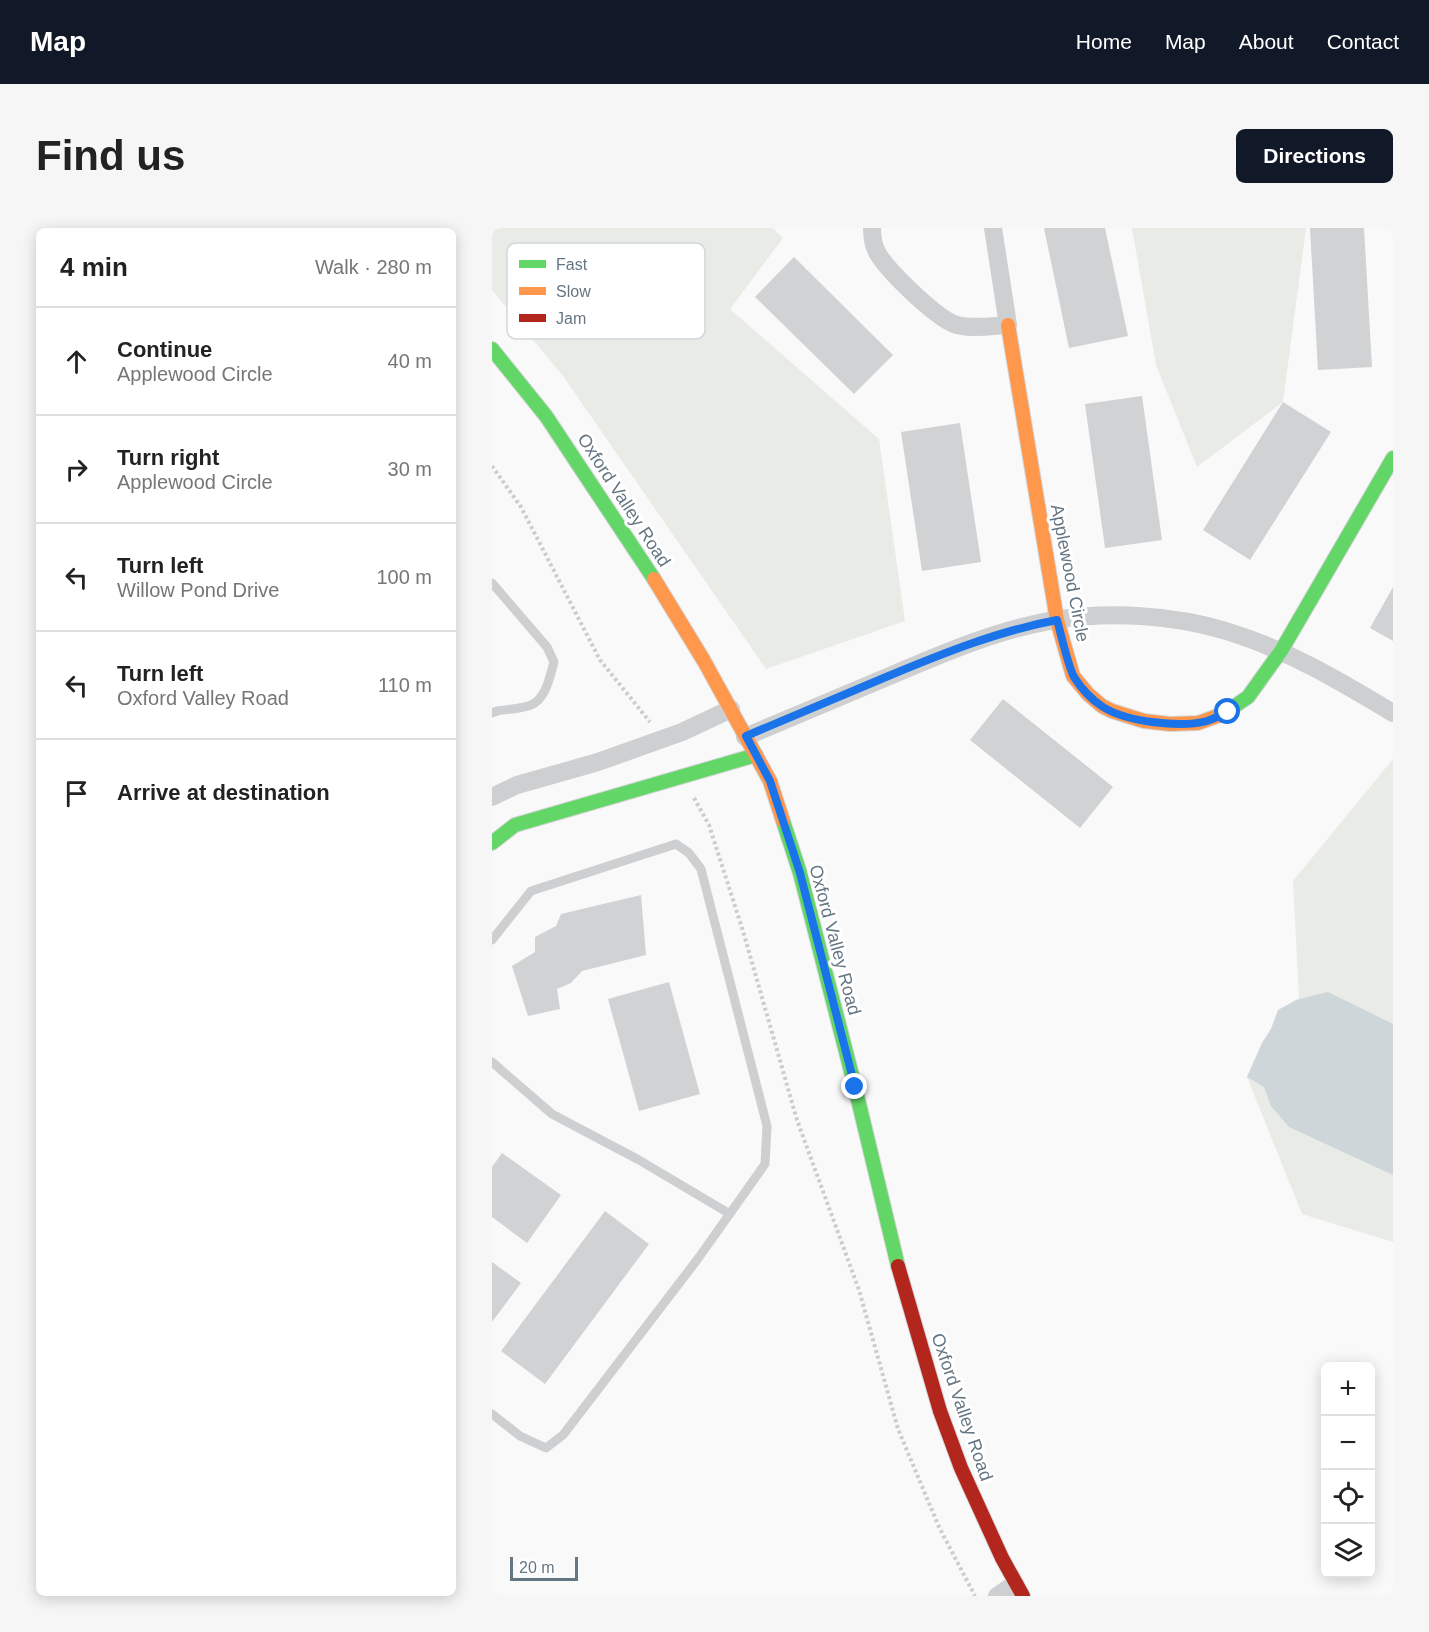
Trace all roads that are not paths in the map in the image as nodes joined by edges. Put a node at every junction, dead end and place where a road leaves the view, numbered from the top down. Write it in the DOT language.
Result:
graph roads {
  1 [pos="872,228"];
  2 [pos="993,228"];
  3 [pos="1008,325"];
  4 [pos="492,349"];
  5 [pos="1393,458"];
  6 [pos="492,583"];
  7 [pos="1057,620"];
  8 [pos="1281,651"];
  9 [pos="731,710"];
  10 [pos="492,713"];
  11 [pos="1393,713"];
  12 [pos="746,736"];
  13 [pos="756,755"];
  14 [pos="492,797"];
  15 [pos="492,843"];
  16 [pos="492,940"];
  17 [pos="492,1062"];
  18 [pos="730,1214"];
  19 [pos="492,1414"];
  20 [pos="1019,1590"];
  21 [pos="997,1596"];
  1 -- 3 [label="street"];
  2 -- 3 [label="street"];
  3 -- 7 [label="main road, Applewood Circle"];
  4 -- 9 [label="main road, Oxford Valley Road"];
  5 -- 8 [label="main road, Applewood Circle"];
  6 -- 10 [label="lane"];
  7 -- 8 [label="street"];
  7 -- 8 [label="main road, Applewood Circle"];
  7 -- 12 [label="street"];
  8 -- 11 [label="street"];
  9 -- 12 [label="main road, Oxford Valley Road"];
  9 -- 14 [label="street"];
  12 -- 13 [label="main road, Oxford Valley Road"];
  13 -- 15 [label="main road"];
  13 -- 20 [label="main road, Oxford Valley Road"];
  16 -- 18 [label="lane"];
  17 -- 18 [label="lane"];
  18 -- 19 [label="lane"];
  20 -- 21 [label="street"];
}
